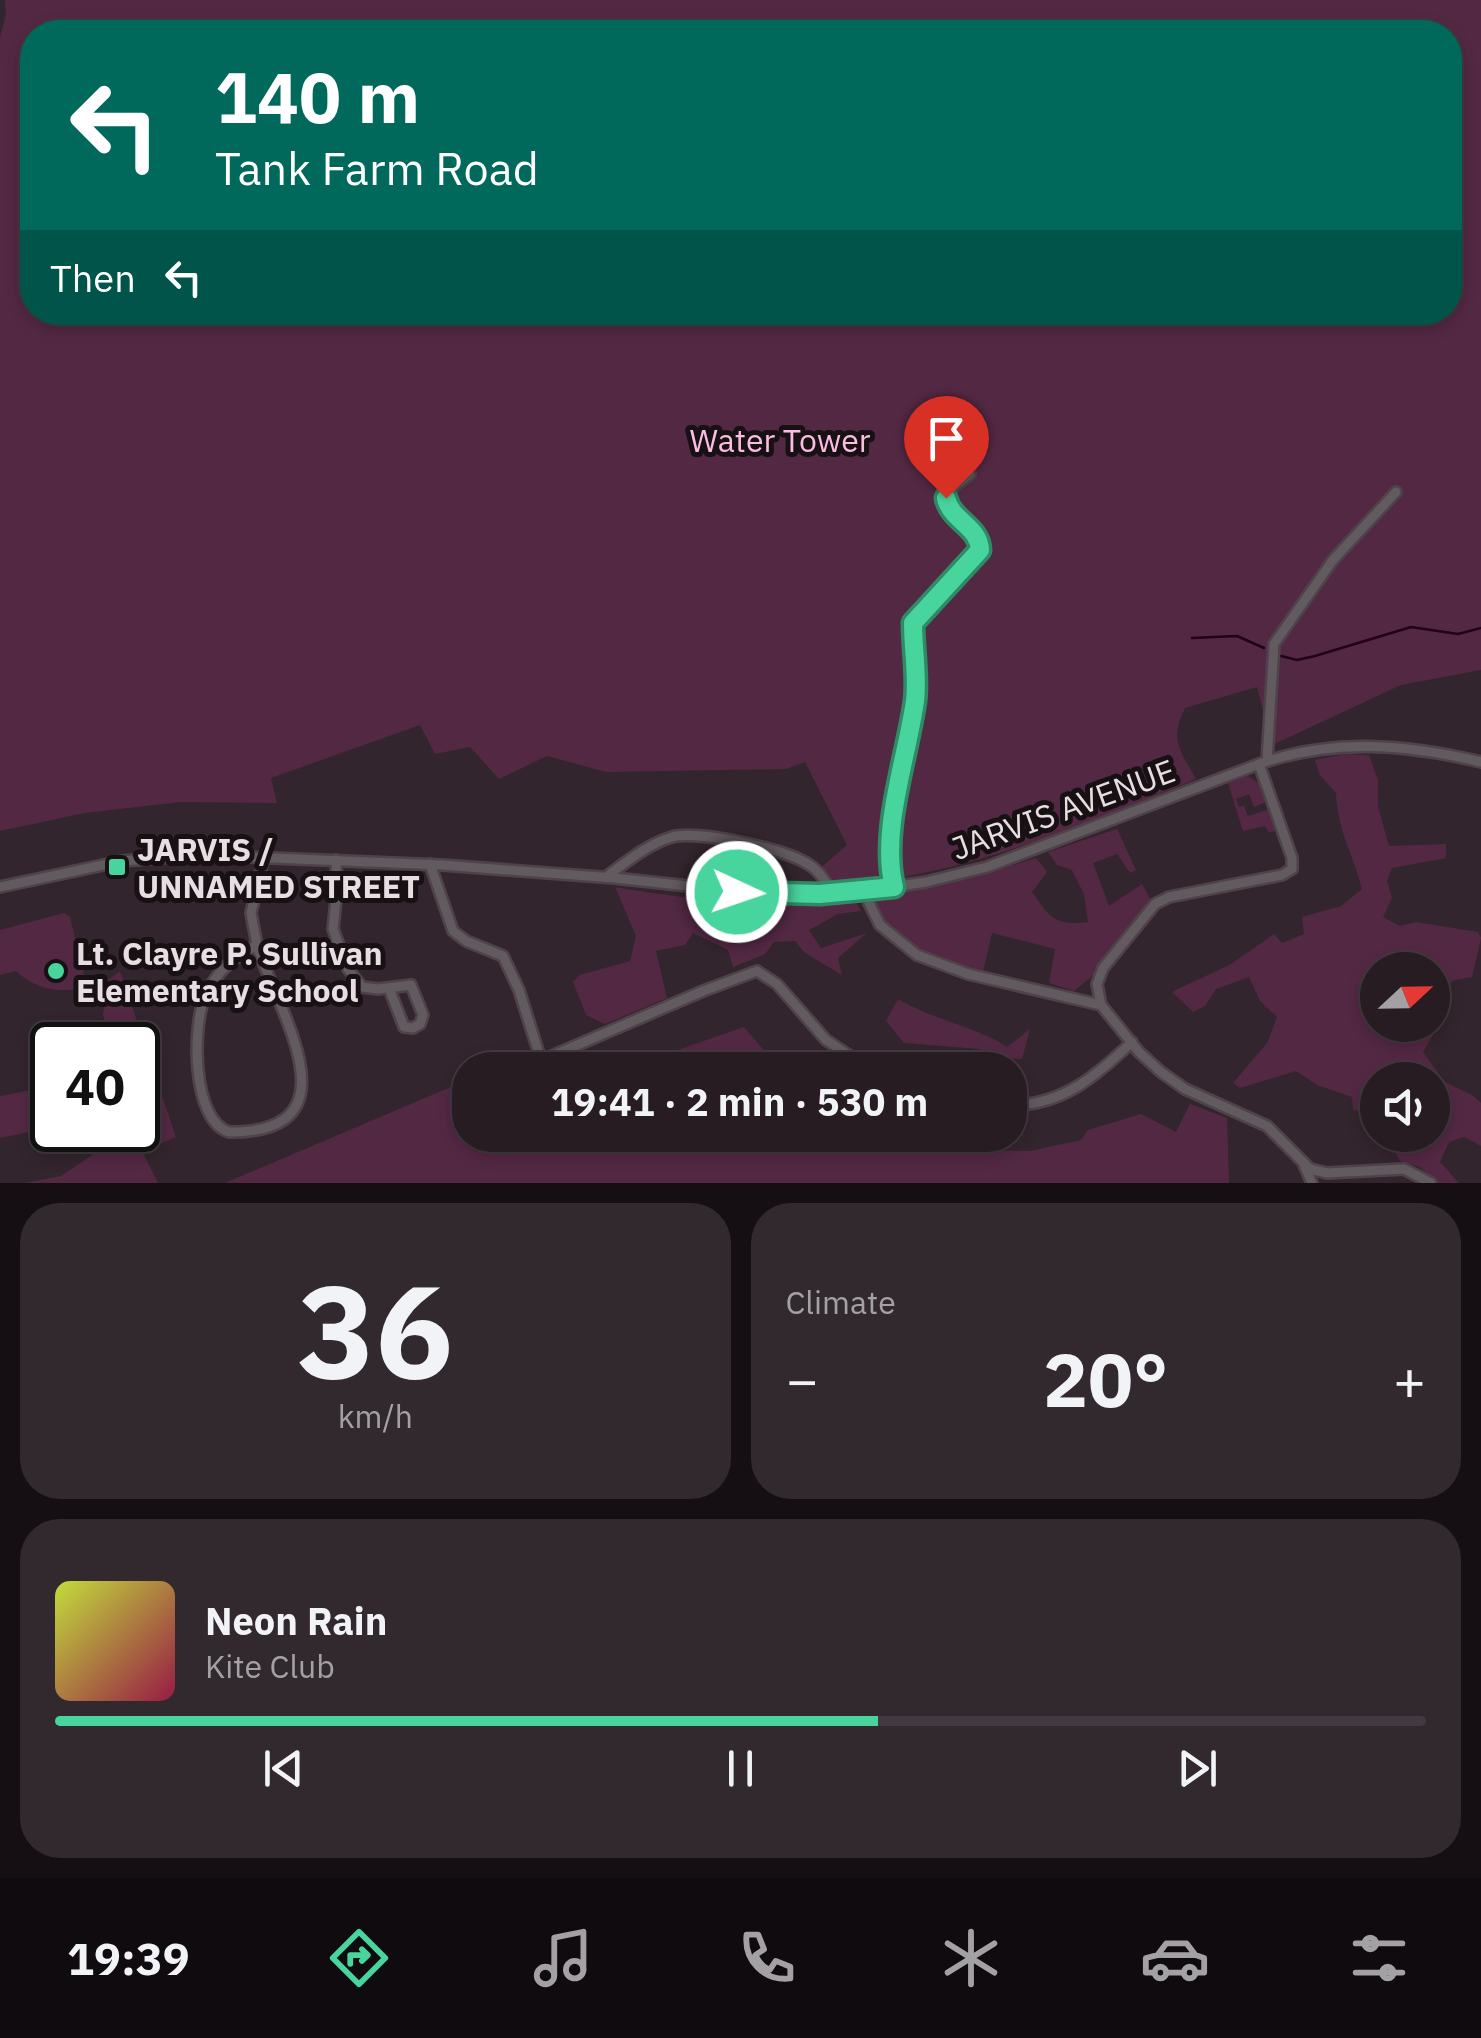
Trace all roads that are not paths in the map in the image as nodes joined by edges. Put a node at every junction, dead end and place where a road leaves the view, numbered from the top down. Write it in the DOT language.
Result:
graph roads {
  1 [pos="944,433"];
  2 [pos="1396,492"];
  3 [pos="1263,762"];
  4 [pos="1481,762"];
  5 [pos="264,856"];
  6 [pos="336,860"];
  7 [pos="430,864"];
  8 [pos="606,877"];
  9 [pos="0,887"];
  10 [pos="894,887"];
  11 [pos="867,890"];
  12 [pos="832,894"];
  13 [pos="257,945"];
  14 [pos="389,988"];
  15 [pos="1102,1005"];
  16 [pos="1132,1042"];
  17 [pos="538,1052"];
  18 [pos="560,1052"];
  19 [pos="844,1052"];
  20 [pos="1027,1104"];
  21 [pos="1304,1165"];
  22 [pos="1312,1183"];
  23 [pos="1431,1183"];
  1 -- 10 [label="street"];
  2 -- 3 [label="street"];
  3 -- 4 [label="street, JARVIS AVENUE"];
  3 -- 10 [label="street, JARVIS AVENUE"];
  3 -- 15 [label="street"];
  5 -- 6 [label="street, JARVIS AVENUE"];
  5 -- 9 [label="street, JARVIS AVENUE"];
  5 -- 13 [label="street"];
  6 -- 7 [label="street, JARVIS AVENUE"];
  6 -- 14 [label="street"];
  7 -- 8 [label="street, JARVIS AVENUE"];
  7 -- 17 [label="street"];
  8 -- 12 [label="street, JARVIS AVENUE"];
  8 -- 12 [label="street"];
  10 -- 11 [label="street, JARVIS AVENUE"];
  11 -- 12 [label="street, JARVIS AVENUE"];
  11 -- 15 [label="street"];
  13 -- 13 [label="street"];
  14 -- 14 [label="street"];
  15 -- 16 [label="street"];
  16 -- 20 [label="street"];
  16 -- 21 [label="street"];
  18 -- 19 [label="street"];
  21 -- 22 [label="street"];
  21 -- 23 [label="street"];
}
